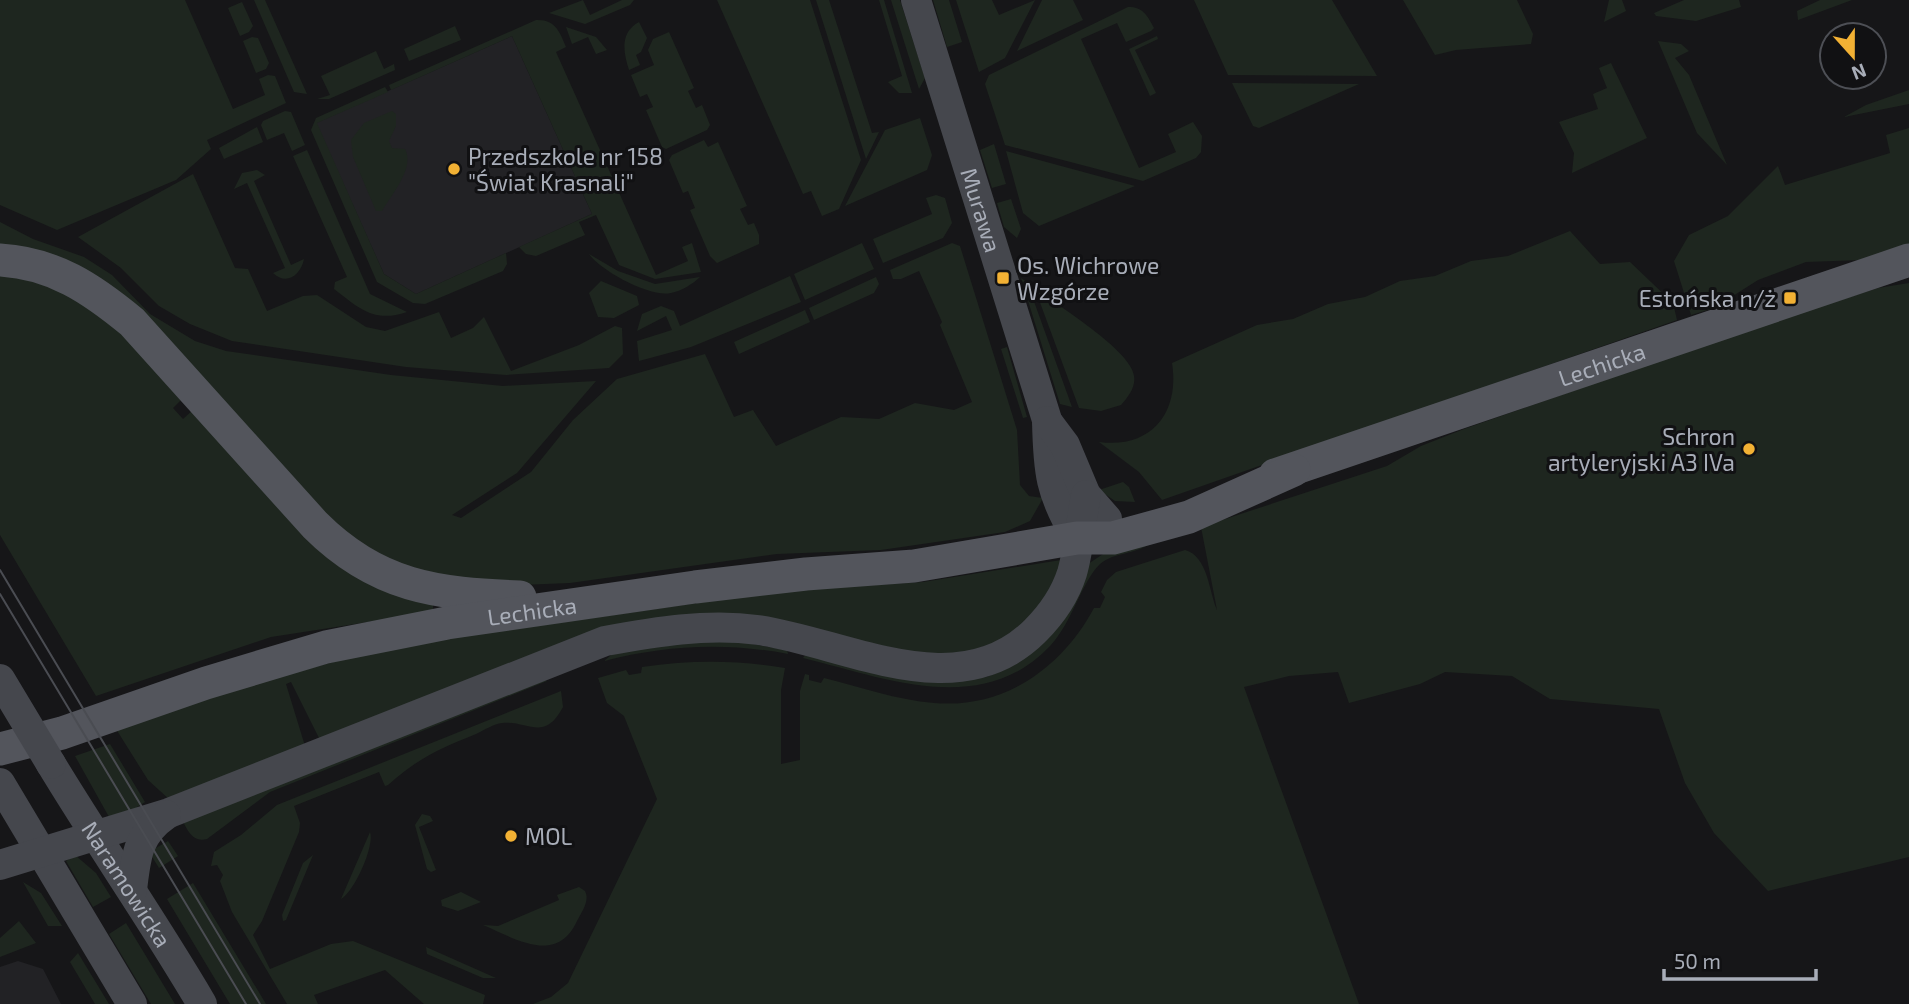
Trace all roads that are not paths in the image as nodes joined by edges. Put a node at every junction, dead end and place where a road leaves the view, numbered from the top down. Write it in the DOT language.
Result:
graph roads {
  1 [pos="916,0"];
  2 [pos="0,260"];
  3 [pos="1909,260"];
  4 [pos="1047,420"];
  5 [pos="1294,470"];
  6 [pos="1096,507"];
  7 [pos="1077,538"];
  8 [pos="613,600"];
  9 [pos="0,679"];
  10 [pos="0,749"];
  11 [pos="0,782"];
  12 [pos="169,813"];
  13 [pos="95,836"];
  14 [pos="40,853"];
  15 [pos="0,865"];
  16 [pos="132,890"];
  17 [pos="132,1004"];
  18 [pos="202,1004"];
  1 -- 4 [label="street, Murawa"];
  2 -- 8 [label="main road"];
  3 -- 5 [label="main road, Lechicka"];
  4 -- 6 [label="street, Murawa"];
  4 -- 7 [label="street, Murawa"];
  5 -- 6 [label="main road, Lechicka"];
  5 -- 7 [label="main road, Lechicka"];
  6 -- 7 [label="main road, Lechicka"];
  7 -- 8 [label="main road, Lechicka"];
  7 -- 12 [label="street, Lechicka"];
  8 -- 10 [label="main road, Lechicka"];
  9 -- 13 [label="street, Naramowicka, bridge"];
  11 -- 14 [label="street"];
  12 -- 13 [label="street, Lechicka"];
  12 -- 16 [label="street"];
  13 -- 14 [label="street, Lechicka"];
  13 -- 16 [label="street, Naramowicka"];
  14 -- 15 [label="street, Lechicka"];
  14 -- 17 [label="street"];
  16 -- 18 [label="street, Naramowicka"];
}
